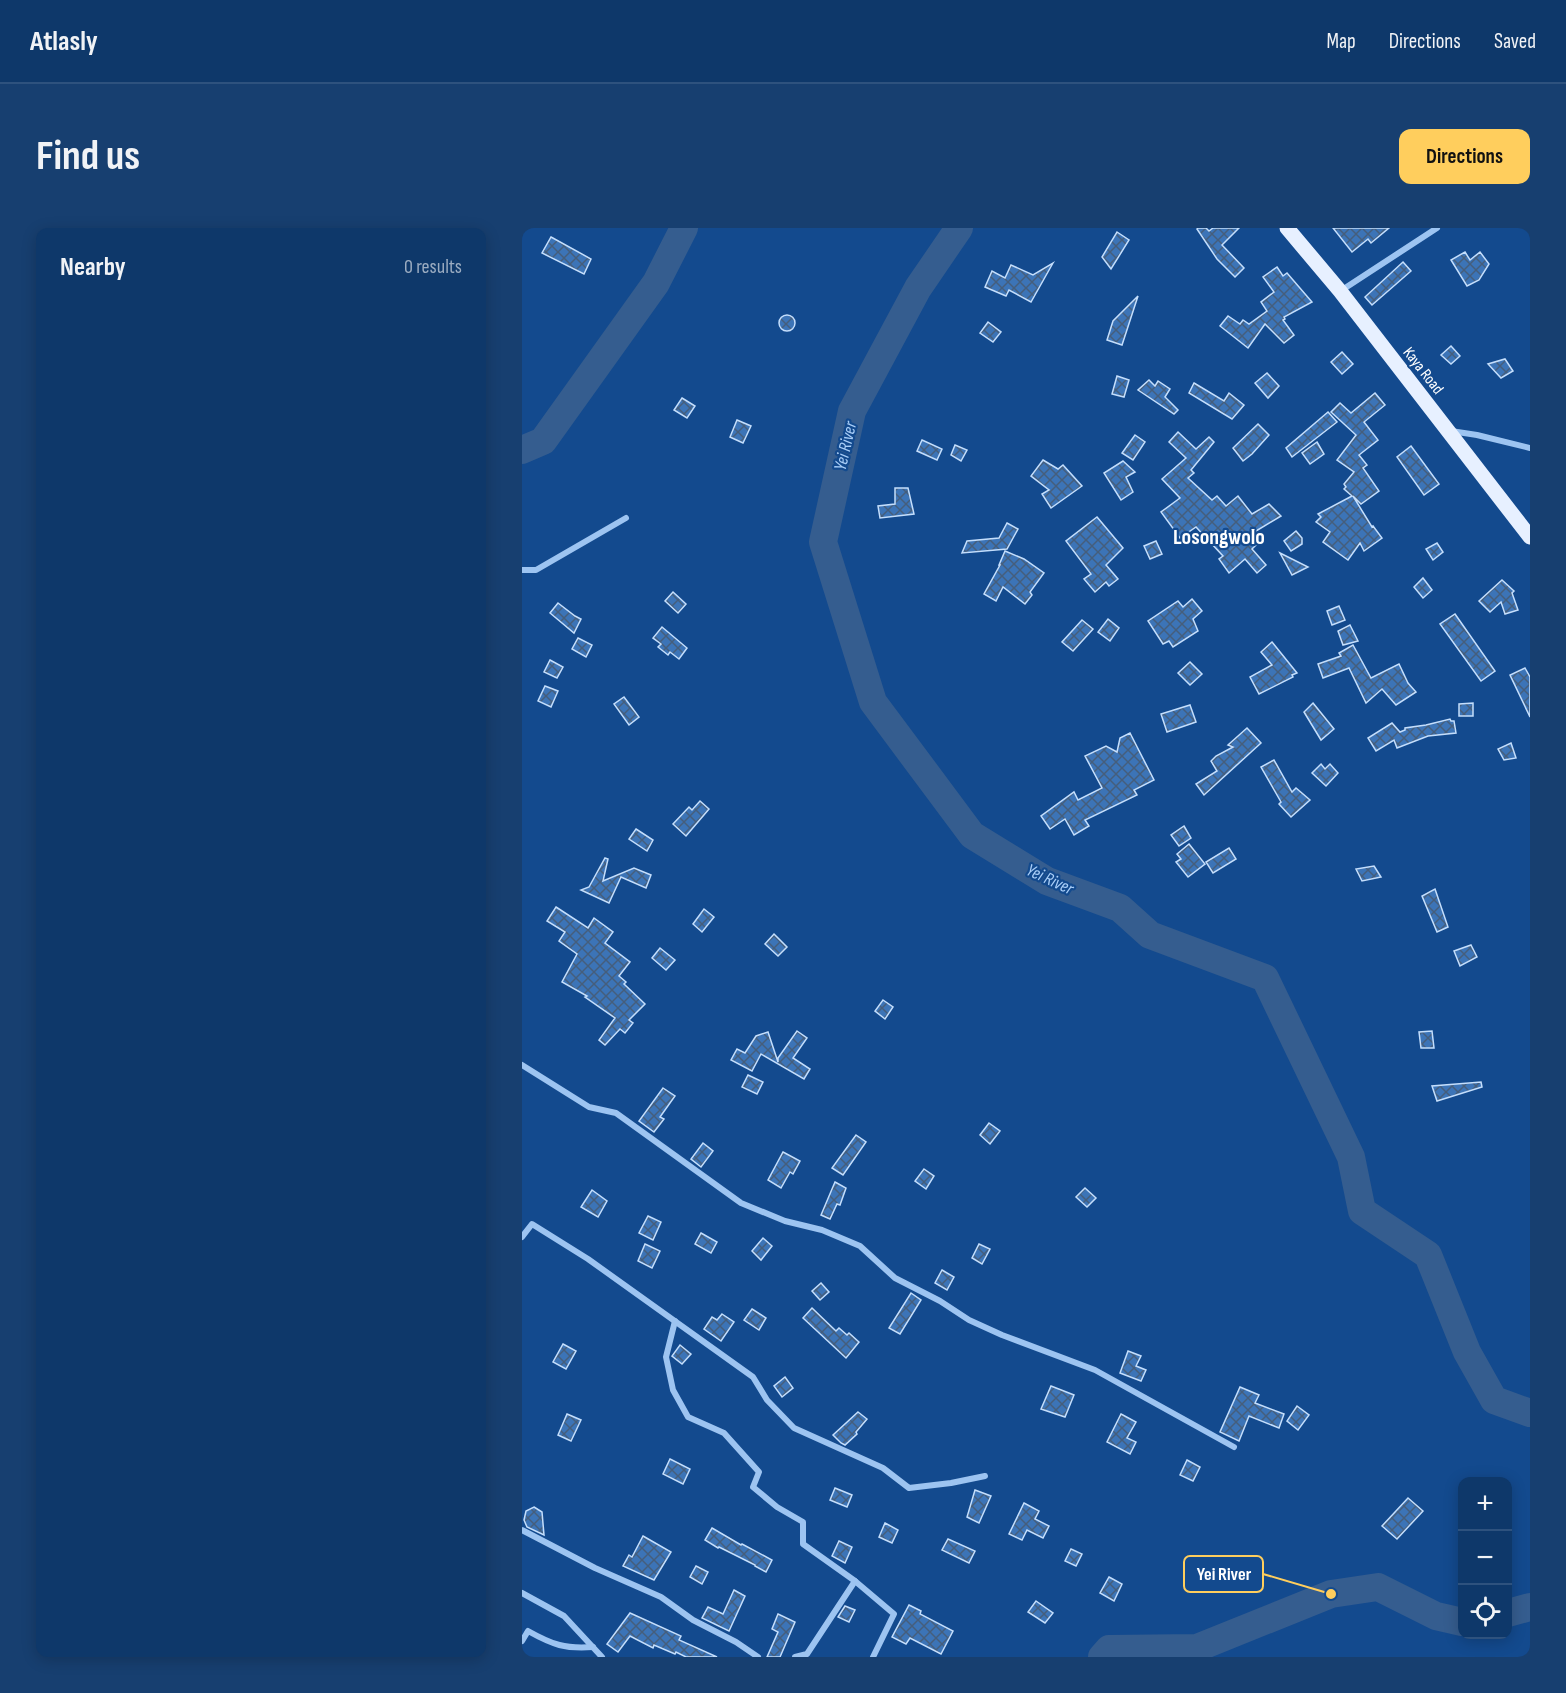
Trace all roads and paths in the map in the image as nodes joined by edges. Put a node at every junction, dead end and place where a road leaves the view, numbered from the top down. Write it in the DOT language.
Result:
graph roads {
  1 [pos="1287,228"];
  2 [pos="1437,228"];
  3 [pos="1340,291"];
  4 [pos="1448,431"];
  5 [pos="1530,448"];
  6 [pos="626,518"];
  7 [pos="1530,537"];
  8 [pos="522,570"];
  9 [pos="522,1065"];
  10 [pos="522,1238"];
  11 [pos="675,1321"];
  12 [pos="1234,1447"];
  13 [pos="985,1476"];
  14 [pos="522,1530"];
  15 [pos="855,1581"];
  16 [pos="522,1593"];
  17 [pos="522,1641"];
  18 [pos="593,1647"];
  19 [pos="602,1657"];
  20 [pos="758,1657"];
  21 [pos="795,1657"];
  22 [pos="873,1657"];
  1 -- 3 [label="main road, Kaya Road"];
  2 -- 3 [label="street"];
  3 -- 4 [label="main road, Kaya Road"];
  4 -- 5 [label="street"];
  4 -- 7 [label="main road, Kaya Road"];
  6 -- 8 [label="street"];
  9 -- 12 [label="street"];
  10 -- 11 [label="street"];
  11 -- 13 [label="street"];
  11 -- 15 [label="street"];
  14 -- 20 [label="street"];
  15 -- 21 [label="street"];
  15 -- 22 [label="street"];
  16 -- 18 [label="street"];
  17 -- 18 [label="street"];
  18 -- 19 [label="street"];
}
